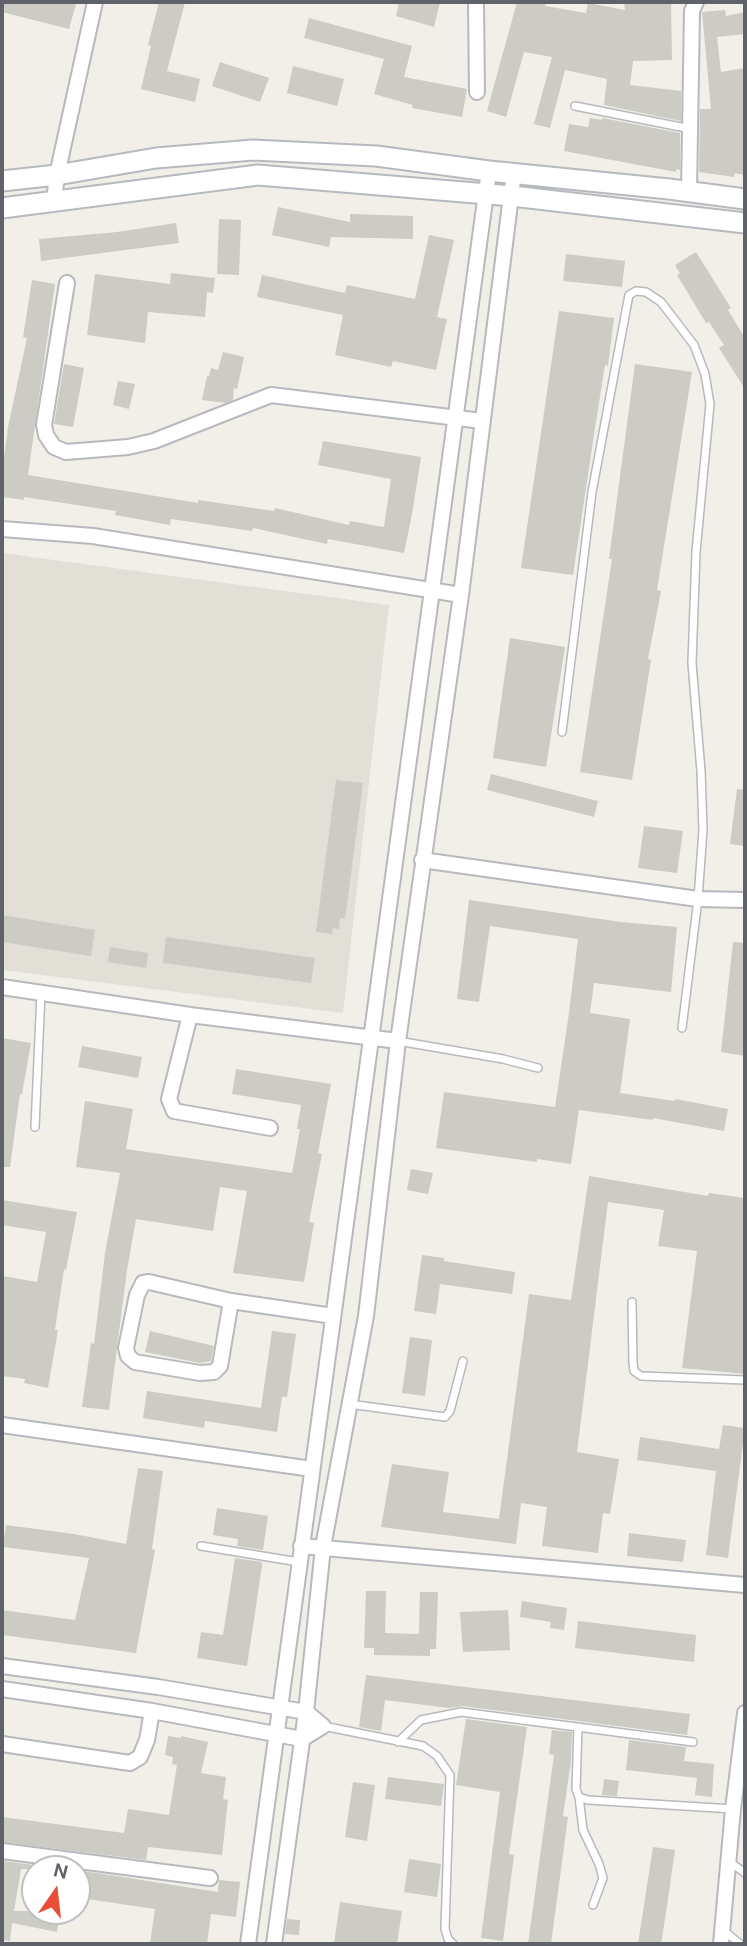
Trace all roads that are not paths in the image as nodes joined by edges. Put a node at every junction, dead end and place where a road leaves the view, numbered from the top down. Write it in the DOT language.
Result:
graph roads {
  1 [pos="95,2"];
  2 [pos="476,2"];
  3 [pos="696,2"];
  4 [pos="477,92"];
  5 [pos="575,106"];
  6 [pos="692,129"];
  7 [pos="489,171"];
  8 [pos="514,172"];
  9 [pos="57,175"];
  10 [pos="2,181"];
  11 [pos="689,191"];
  12 [pos="487,195"];
  13 [pos="512,196"];
  14 [pos="745,199"];
  15 [pos="54,201"];
  16 [pos="2,208"];
  17 [pos="745,223"];
  18 [pos="66,283"];
  19 [pos="457,419"];
  20 [pos="482,421"];
  21 [pos="2,529"];
  22 [pos="432,592"];
  23 [pos="461,595"];
  24 [pos="562,732"];
  25 [pos="422,860"];
  26 [pos="698,900"];
  27 [pos="745,900"];
  28 [pos="2,987"];
  29 [pos="41,993"];
  30 [pos="190,1015"];
  31 [pos="682,1028"];
  32 [pos="372,1039"];
  33 [pos="398,1041"];
  34 [pos="538,1068"];
  35 [pos="35,1127"];
  36 [pos="270,1128"];
  37 [pos="231,1301"];
  38 [pos="632,1302"];
  39 [pos="334,1316"];
  40 [pos="463,1361"];
  41 [pos="745,1380"];
  42 [pos="348,1404"];
  43 [pos="2,1425"];
  44 [pos="313,1469"];
  45 [pos="201,1546"];
  46 [pos="301,1546"];
  47 [pos="323,1547"];
  48 [pos="299,1562"];
  49 [pos="745,1585"];
  50 [pos="2,1666"];
  51 [pos="2,1689"];
  52 [pos="280,1709"];
  53 [pos="152,1711"];
  54 [pos="306,1712"];
  55 [pos="745,1713"];
  56 [pos="323,1726"];
  57 [pos="578,1727"];
  58 [pos="277,1735"];
  59 [pos="302,1739"];
  60 [pos="398,1742"];
  61 [pos="692,1742"];
  62 [pos="2,1744"];
  63 [pos="579,1797"];
  64 [pos="733,1809"];
  65 [pos="2,1851"];
  66 [pos="730,1862"];
  67 [pos="745,1873"];
  68 [pos="210,1878"];
  69 [pos="593,1906"];
  70 [pos="722,1937"];
  71 [pos="248,1944"];
  72 [pos="274,1944"];
  73 [pos="453,1944"];
  74 [pos="740,1944"];
  1 -- 9 [label="street"];
  2 -- 4 [label="street"];
  3 -- 6 [label="street"];
  5 -- 6 [label="lane"];
  6 -- 11 [label="street"];
  7 -- 8 [label="main road"];
  7 -- 9 [label="main road"];
  7 -- 12 [label="street"];
  8 -- 11 [label="main road"];
  8 -- 13 [label="street"];
  9 -- 10 [label="main road"];
  9 -- 15 [label="street"];
  11 -- 14 [label="main road"];
  12 -- 13 [label="main road"];
  12 -- 15 [label="main road"];
  12 -- 19 [label="street"];
  13 -- 17 [label="main road"];
  13 -- 20 [label="street"];
  15 -- 16 [label="main road"];
  18 -- 19 [label="street"];
  19 -- 20 [label="street"];
  19 -- 22 [label="street"];
  20 -- 23 [label="street"];
  21 -- 22 [label="street"];
  22 -- 23 [label="street"];
  22 -- 32 [label="street"];
  23 -- 25 [label="street"];
  24 -- 26 [label="lane"];
  25 -- 26 [label="street"];
  25 -- 33 [label="street"];
  26 -- 27 [label="street"];
  26 -- 31 [label="lane"];
  28 -- 29 [label="street"];
  29 -- 30 [label="street"];
  29 -- 35 [label="lane"];
  30 -- 32 [label="street"];
  30 -- 36 [label="street"];
  32 -- 33 [label="street"];
  32 -- 39 [label="street"];
  33 -- 34 [label="lane"];
  33 -- 42 [label="street"];
  37 -- 37 [label="street"];
  37 -- 39 [label="street"];
  38 -- 41 [label="lane"];
  39 -- 44 [label="street"];
  40 -- 42 [label="lane"];
  42 -- 47 [label="street"];
  43 -- 44 [label="street"];
  44 -- 46 [label="street"];
  45 -- 48 [label="lane"];
  46 -- 47 [label="street"];
  46 -- 48 [label="street"];
  47 -- 49 [label="street"];
  47 -- 54 [label="street"];
  48 -- 52 [label="street"];
  50 -- 52 [label="street"];
  51 -- 53 [label="street"];
  52 -- 54 [label="street"];
  52 -- 58 [label="street"];
  53 -- 58 [label="street"];
  53 -- 62 [label="street"];
  54 -- 56 [label="street"];
  54 -- 59 [label="street"];
  55 -- 64 [label="street"];
  56 -- 59 [label="street"];
  56 -- 60 [label="lane"];
  57 -- 60 [label="lane"];
  57 -- 61 [label="lane"];
  57 -- 63 [label="lane"];
  58 -- 59 [label="street"];
  58 -- 71 [label="street"];
  59 -- 72 [label="street"];
  60 -- 73 [label="lane"];
  63 -- 64 [label="lane"];
  63 -- 69 [label="lane"];
  64 -- 66 [label="street"];
  65 -- 68 [label="street"];
  66 -- 67 [label="lane"];
  66 -- 70 [label="street"];
  70 -- 74 [label="lane"];
}
